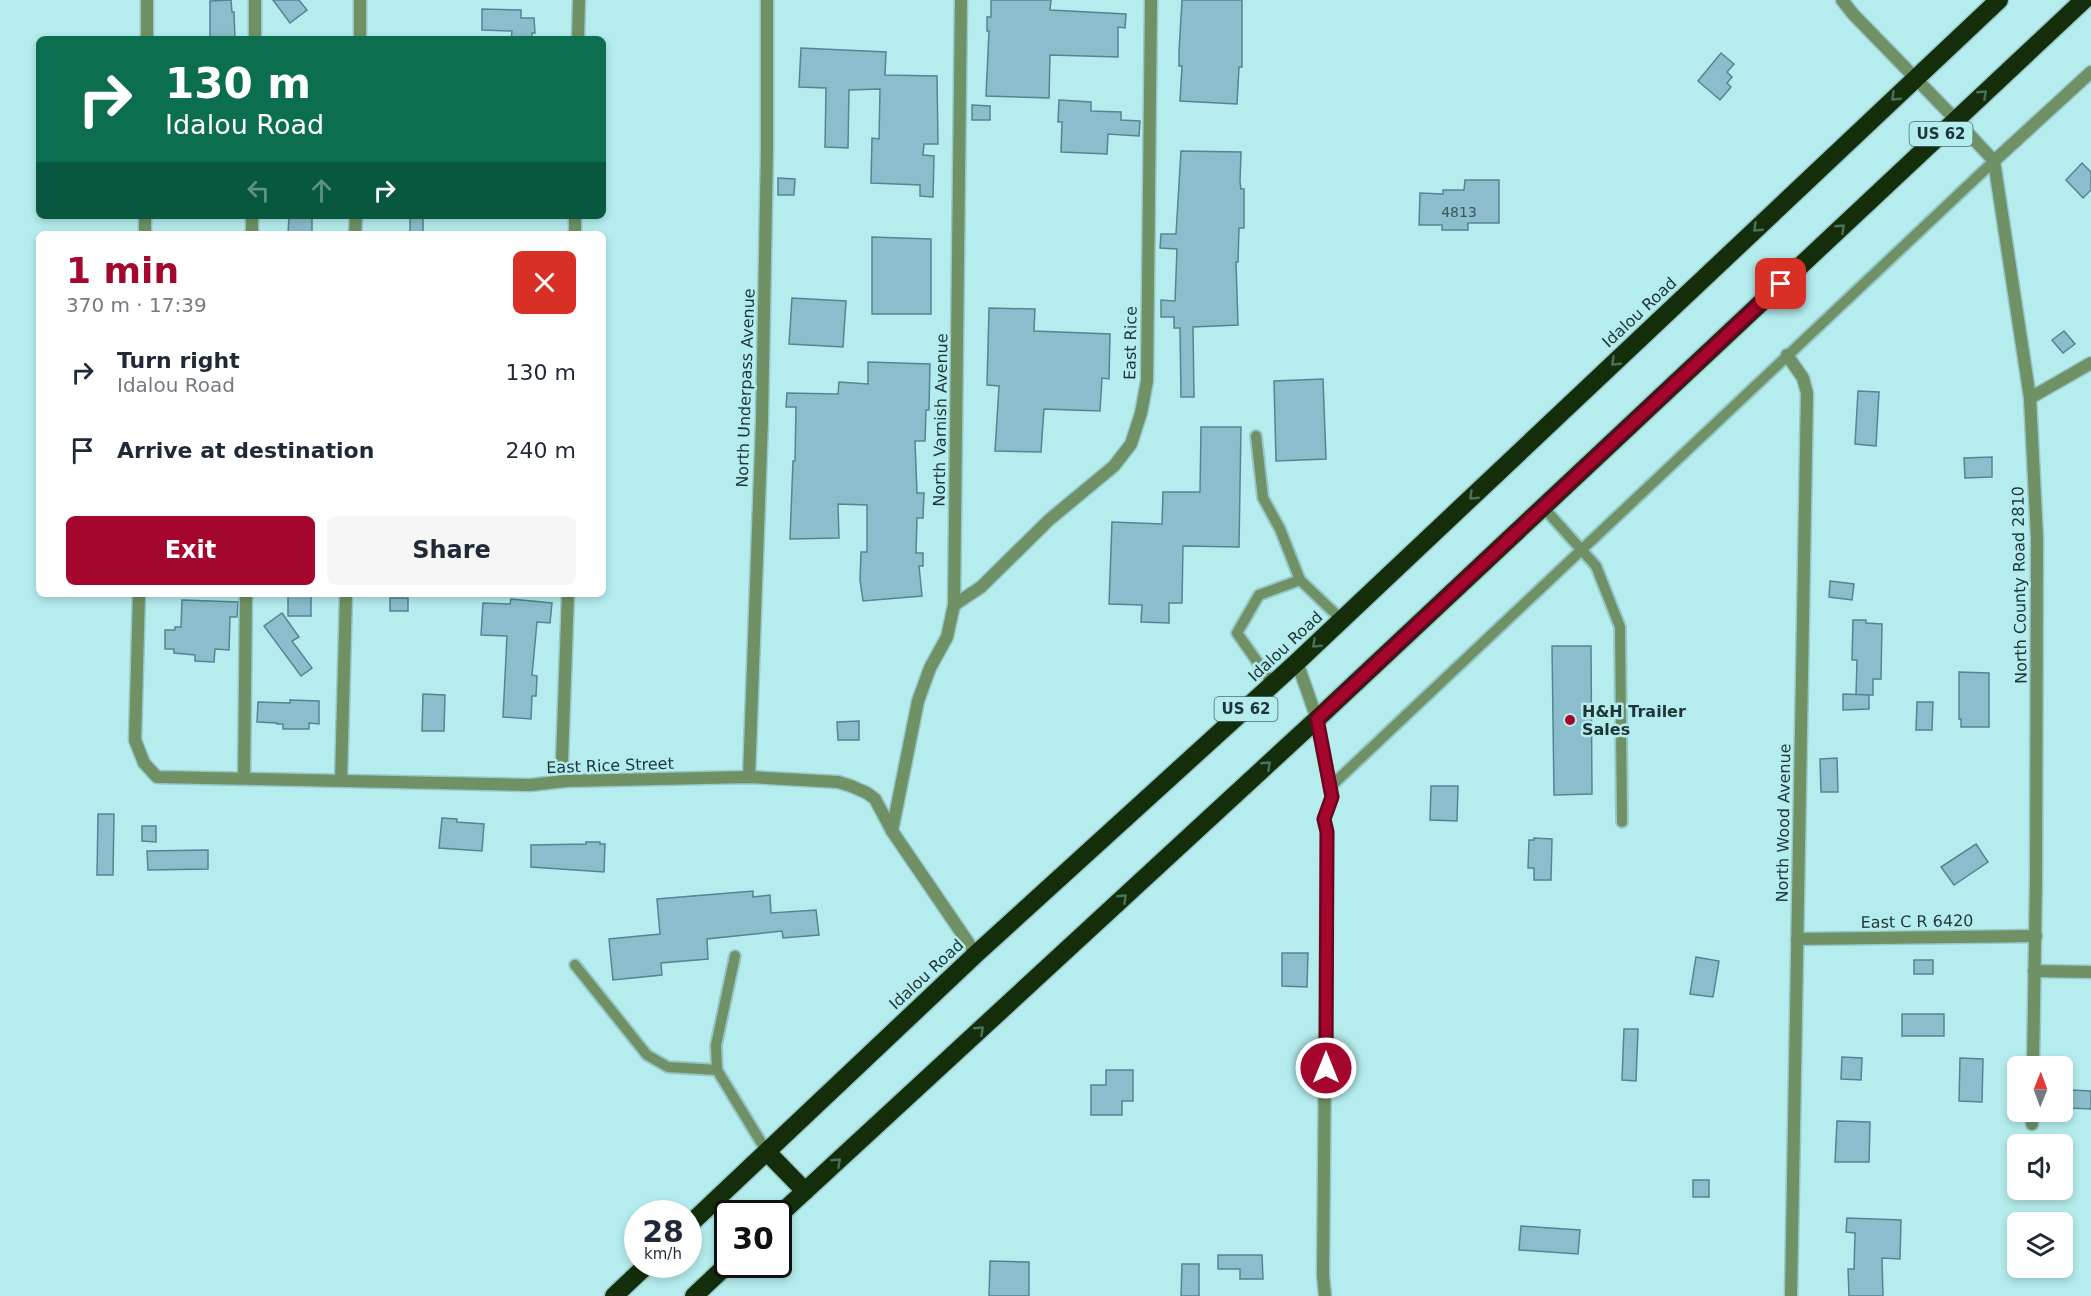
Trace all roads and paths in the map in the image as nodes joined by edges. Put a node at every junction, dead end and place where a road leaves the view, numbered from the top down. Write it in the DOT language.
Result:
graph roads {
  1 [pos="147,0"];
  2 [pos="255,0"];
  3 [pos="360,0"];
  4 [pos="579,0"];
  5 [pos="766,0"];
  6 [pos="961,0"];
  7 [pos="1151,0"];
  8 [pos="1842,0"];
  9 [pos="1999,0"];
  10 [pos="2084,0"];
  11 [pos="147,36"];
  12 [pos="255,36"];
  13 [pos="360,36"];
  14 [pos="578,36"];
  15 [pos="2091,72"];
  16 [pos="1916,78"];
  17 [pos="1956,120"];
  18 [pos="1994,161"];
  19 [pos="1787,355"];
  20 [pos="2091,363"];
  21 [pos="2031,398"];
  22 [pos="1256,436"];
  23 [pos="1543,507"];
  24 [pos="1581,550"];
  25 [pos="1300,580"];
  26 [pos="139,597"];
  27 [pos="246,597"];
  28 [pos="346,597"];
  29 [pos="568,597"];
  30 [pos="954,605"];
  31 [pos="1342,620"];
  32 [pos="1298,662"];
  33 [pos="1273,684"];
  34 [pos="1317,719"];
  35 [pos="749,777"];
  36 [pos="243,778"];
  37 [pos="341,780"];
  38 [pos="566,781"];
  39 [pos="1330,787"];
  40 [pos="1622,822"];
  41 [pos="892,831"];
  42 [pos="2036,936"];
  43 [pos="1797,939"];
  44 [pos="976,954"];
  45 [pos="735,956"];
  46 [pos="575,965"];
  47 [pos="2034,971"];
  48 [pos="2091,972"];
  49 [pos="2033,1056"];
  50 [pos="717,1070"];
  51 [pos="767,1152"];
  52 [pos="805,1191"];
  53 [pos="792,1203"];
  54 [pos="702,1213"];
  55 [pos="714,1277"];
  56 [pos="633,1278"];
  57 [pos="614,1296"];
  58 [pos="694,1296"];
  59 [pos="1325,1296"];
  60 [pos="1791,1296"];
  1 -- 11 [label="street"];
  2 -- 12 [label="street"];
  3 -- 13 [label="street"];
  4 -- 14 [label="street"];
  5 -- 35 [label="street, North Underpass Avenue"];
  6 -- 30 [label="street, North Varnish Avenue"];
  7 -- 30 [label="street, East Rice"];
  8 -- 16 [label="street"];
  9 -- 16 [label="highway, US 62"];
  17 -- 10 [label="highway, US 62, one-way"];
  15 -- 18 [label="street"];
  16 -- 17 [label="street"];
  16 -- 31 [label="highway, Idalou Road / US 62, one-way"];
  17 -- 18 [label="street"];
  23 -- 17 [label="highway, US 62, one-way"];
  18 -- 19 [label="lane"];
  18 -- 21 [label="street, North County Road 2810"];
  19 -- 24 [label="lane"];
  19 -- 43 [label="street, North Wood Avenue"];
  20 -- 21 [label="street"];
  21 -- 42 [label="street, North County Road 2810"];
  22 -- 25 [label="lane"];
  23 -- 24 [label="lane"];
  23 -- 34 [label="highway, US 62"];
  24 -- 39 [label="lane"];
  24 -- 40 [label="lane"];
  25 -- 31 [label="lane"];
  25 -- 33 [label="lane"];
  26 -- 36 [label="street, East Rice Street"];
  27 -- 36 [label="street"];
  28 -- 37 [label="street"];
  29 -- 38 [label="street"];
  30 -- 41 [label="street, North Varnish Avenue"];
  31 -- 32 [label="highway, Idalou Road / US 62, one-way"];
  32 -- 33 [label="highway, Idalou Road / US 62"];
  32 -- 34 [label="street"];
  33 -- 44 [label="highway, Idalou Road / US 62"];
  34 -- 39 [label="street"];
  52 -- 34 [label="highway, US 62, one-way"];
  35 -- 38 [label="street, East Rice Street"];
  35 -- 41 [label="street, East Rice Street"];
  36 -- 37 [label="street, East Rice Street"];
  37 -- 38 [label="street, East Rice Street"];
  39 -- 59 [label="street"];
  41 -- 44 [label="street, East Rice Street"];
  42 -- 43 [label="street, East C R 6420"];
  42 -- 47 [label="street, North County Road 2810"];
  43 -- 60 [label="street, North Wood Avenue"];
  44 -- 51 [label="highway, Idalou Road / US 62"];
  45 -- 50 [label="lane"];
  46 -- 50 [label="lane"];
  47 -- 48 [label="street"];
  47 -- 49 [label="street, North County Road 2810"];
  50 -- 51 [label="lane"];
  51 -- 52 [label="highway"];
  51 -- 54 [label="highway, Idalou Road / US 62"];
  52 -- 53 [label="highway, US 62"];
  55 -- 58 [label="highway"];
  56 -- 57 [label="highway"];
}
